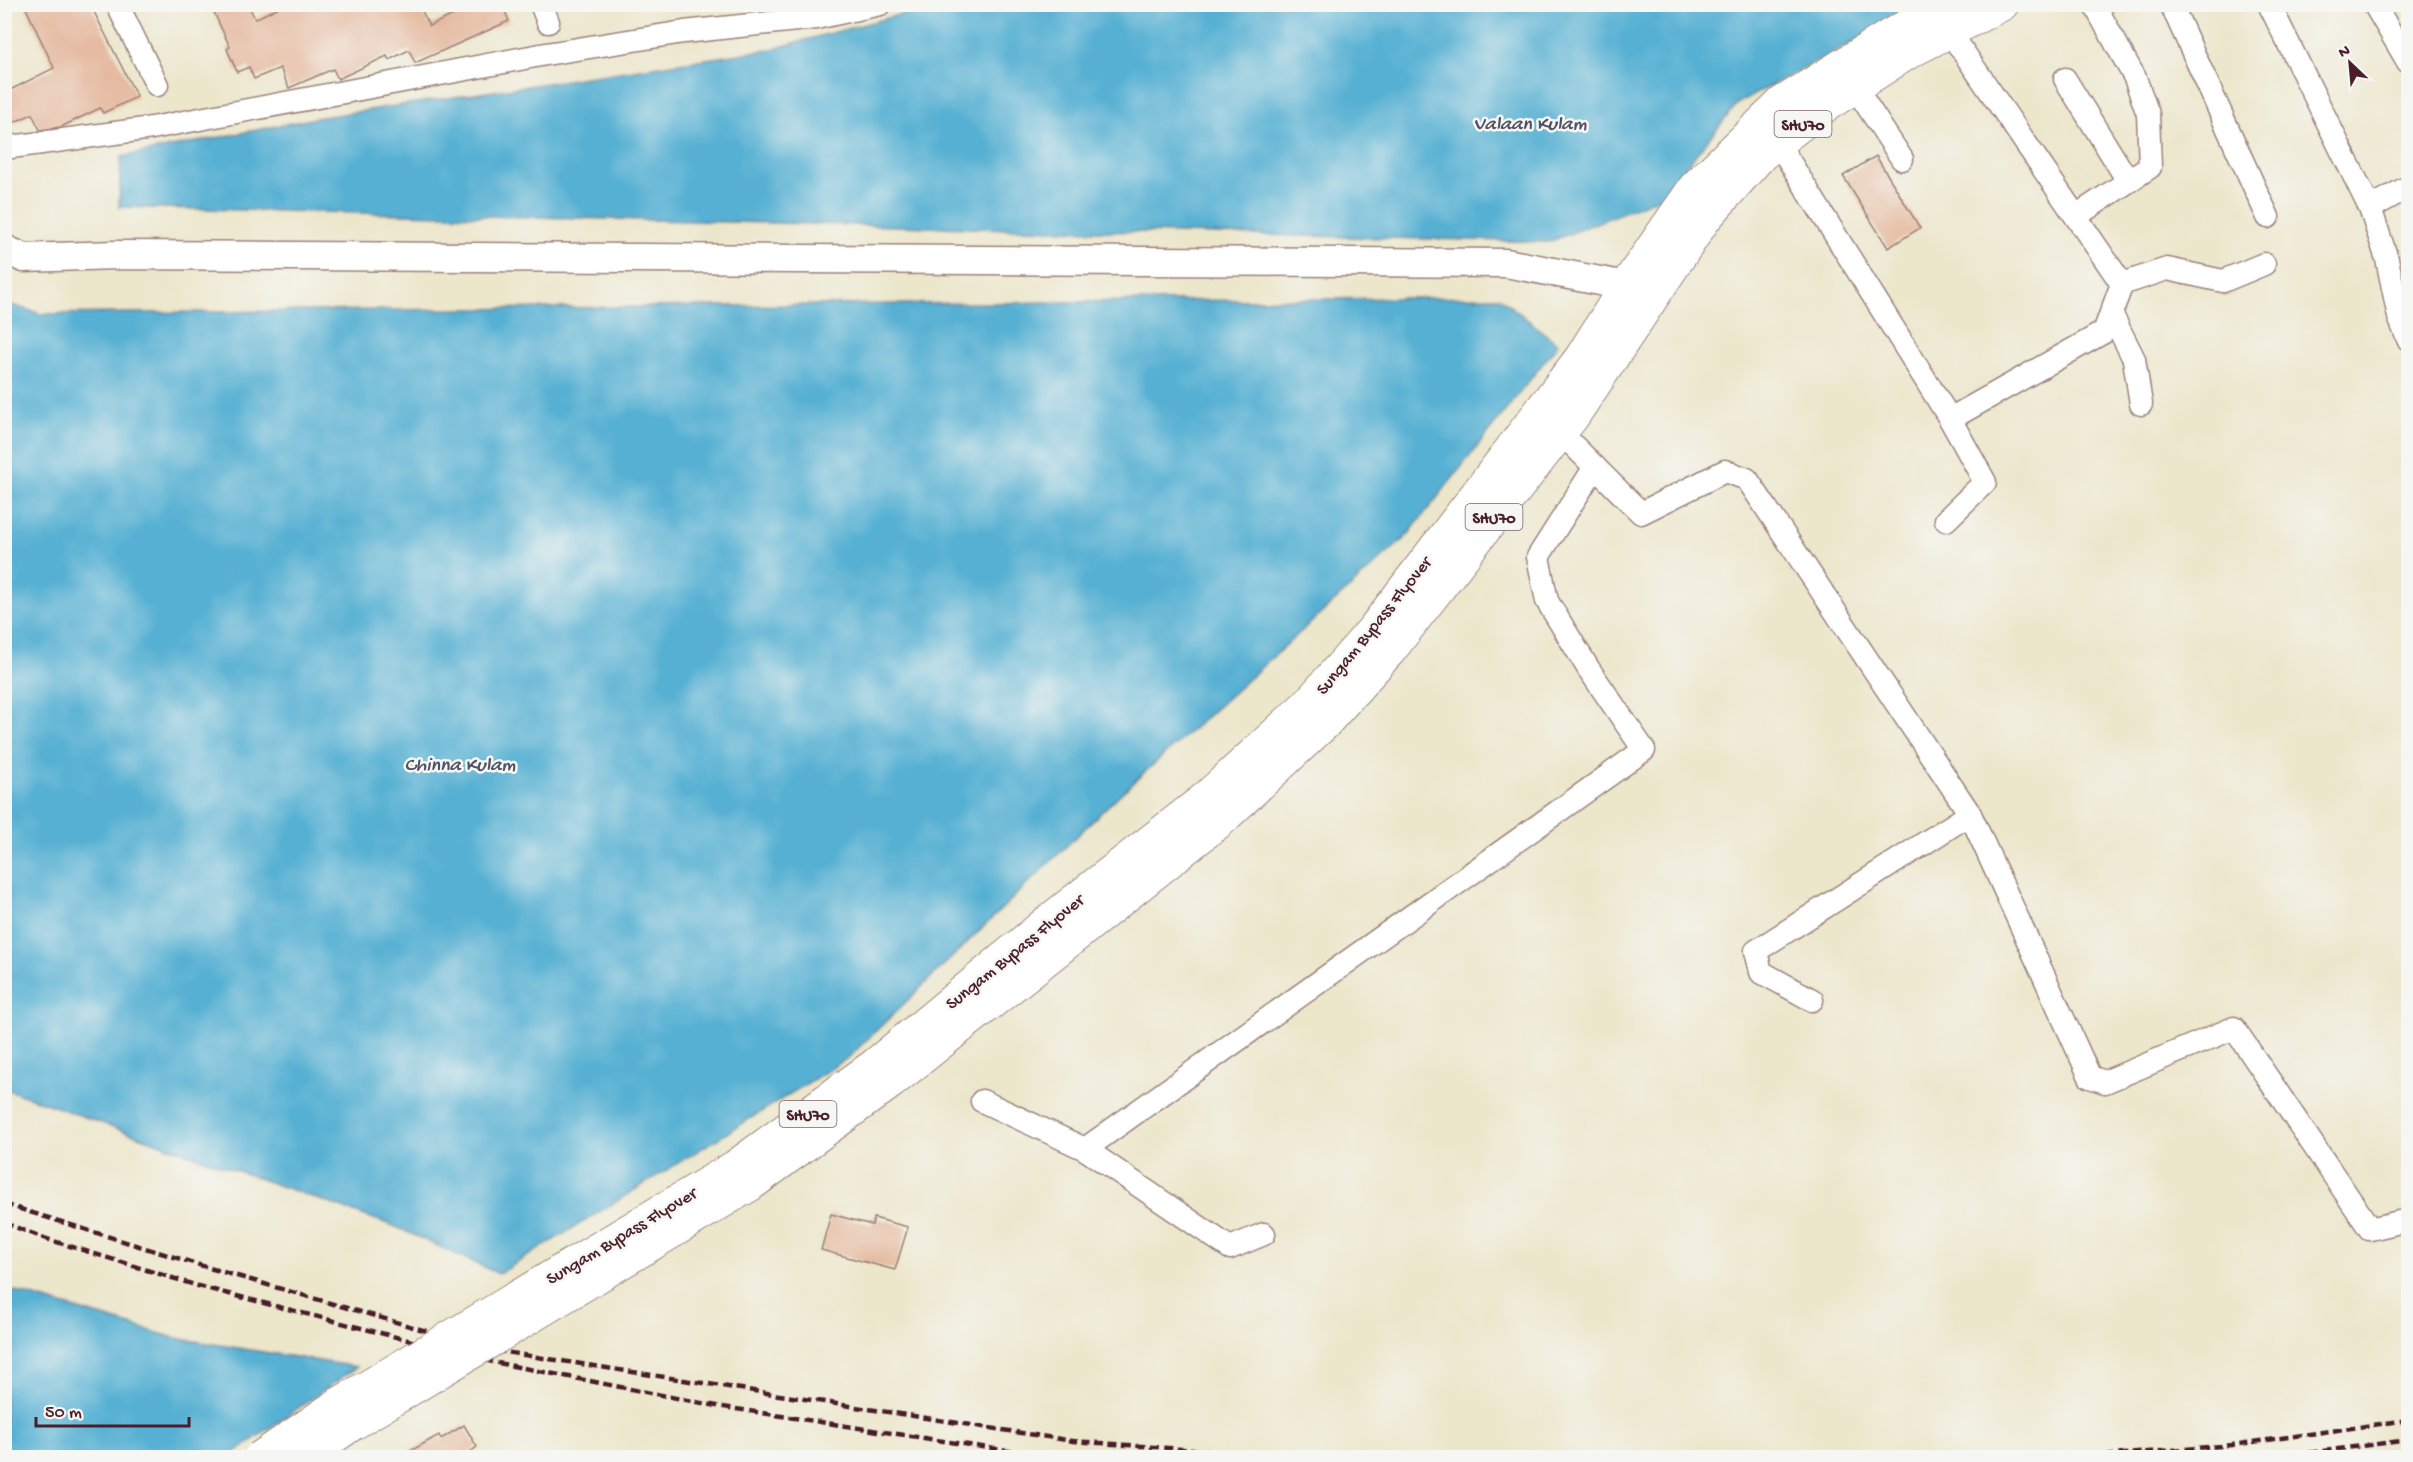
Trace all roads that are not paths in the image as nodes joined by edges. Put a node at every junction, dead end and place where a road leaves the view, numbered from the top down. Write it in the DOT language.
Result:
graph roads {
  1 [pos="117,4"];
  2 [pos="880,4"];
  3 [pos="2002,4"];
  4 [pos="2094,4"];
  5 [pos="2171,4"];
  6 [pos="2269,4"];
  7 [pos="2374,4"];
  8 [pos="1948,18"];
  9 [pos="2409,62"];
  10 [pos="2065,79"];
  11 [pos="157,85"];
  12 [pos="1855,87"];
  13 [pos="1778,143"];
  14 [pos="4,148"];
  15 [pos="1902,159"];
  16 [pos="2128,181"];
  17 [pos="2409,187"];
  18 [pos="2370,208"];
  19 [pos="2076,216"];
  20 [pos="2268,217"];
  21 [pos="4,249"];
  22 [pos="2264,264"];
  23 [pos="2122,285"];
  24 [pos="1639,292"];
  25 [pos="2111,313"];
  26 [pos="2409,339"];
  27 [pos="2141,404"];
  28 [pos="1950,419"];
  29 [pos="1560,432"];
  30 [pos="1595,467"];
  31 [pos="1946,520"];
  32 [pos="1316,715"];
  33 [pos="1970,814"];
  34 [pos="1812,1000"];
  35 [pos="982,1101"];
  36 [pos="1085,1149"];
  37 [pos="2409,1220"];
  38 [pos="1264,1234"];
  39 [pos="260,1458"];
  40 [pos="303,1458"];
  1 -- 11 [label="street"];
  2 -- 14 [label="street"];
  3 -- 8 [label="main road, SHU70"];
  4 -- 16 [label="street"];
  5 -- 20 [label="street"];
  6 -- 18 [label="street"];
  7 -- 9 [label="street"];
  8 -- 12 [label="main road, SHU70"];
  8 -- 19 [label="street"];
  8 -- 24 [label="main road, SHU70"];
  10 -- 16 [label="street"];
  12 -- 13 [label="main road, SHU70"];
  12 -- 15 [label="street"];
  13 -- 24 [label="main road, SHU70"];
  13 -- 28 [label="street"];
  16 -- 19 [label="street"];
  17 -- 18 [label="street"];
  18 -- 26 [label="street"];
  19 -- 23 [label="street"];
  21 -- 24 [label="street"];
  22 -- 23 [label="street"];
  23 -- 25 [label="street"];
  24 -- 29 [label="main road, Sungam Bypass Flyover / SHU70"];
  24 -- 32 [label="main road, Sungam Bypass Flyover / SHU70"];
  25 -- 27 [label="street"];
  25 -- 28 [label="street"];
  28 -- 31 [label="street"];
  29 -- 30 [label="street"];
  29 -- 32 [label="main road, Sungam Bypass Flyover / SHU70"];
  30 -- 33 [label="street"];
  30 -- 36 [label="street"];
  32 -- 39 [label="main road, Sungam Bypass Flyover / SHU70, bridge"];
  32 -- 40 [label="main road, Sungam Bypass Flyover / SHU70, bridge"];
  33 -- 34 [label="street"];
  33 -- 37 [label="street"];
  35 -- 36 [label="street"];
  36 -- 38 [label="street"];
}
